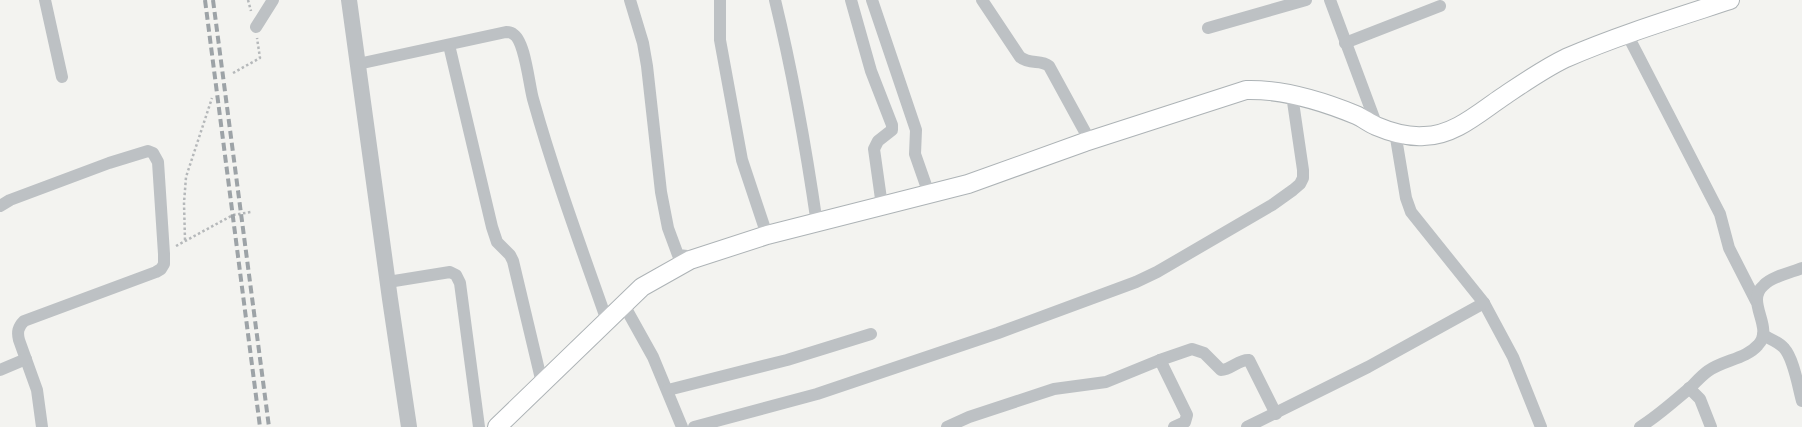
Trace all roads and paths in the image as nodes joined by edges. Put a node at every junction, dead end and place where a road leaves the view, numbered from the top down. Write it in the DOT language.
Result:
graph roads {
  1 [pos="44,0"];
  2 [pos="248,0"];
  3 [pos="273,0"];
  4 [pos="350,0"];
  5 [pos="630,0"];
  6 [pos="720,0"];
  7 [pos="775,0"];
  8 [pos="851,0"];
  9 [pos="872,0"];
  10 [pos="982,0"];
  11 [pos="1306,0"];
  12 [pos="1330,0"];
  13 [pos="1730,0"];
  14 [pos="1440,6"];
  15 [pos="256,27"];
  16 [pos="1208,28"];
  17 [pos="1627,34"];
  18 [pos="1345,42"];
  19 [pos="449,44"];
  20 [pos="358,64"];
  21 [pos="233,73"];
  22 [pos="62,76"];
  23 [pos="1292,95"];
  24 [pos="212,98"];
  25 [pos="1377,126"];
  26 [pos="1396,132"];
  27 [pos="1090,141"];
  28 [pos="929,194"];
  29 [pos="0,206"];
  30 [pos="882,206"];
  31 [pos="251,212"];
  32 [pos="817,224"];
  33 [pos="767,236"];
  34 [pos="185,240"];
  35 [pos="164,254"];
  36 [pos="690,260"];
  37 [pos="1802,268"];
  38 [pos="388,282"];
  39 [pos="1756,301"];
  40 [pos="1484,303"];
  41 [pos="624,305"];
  42 [pos="607,321"];
  43 [pos="871,334"];
  44 [pos="1763,335"];
  45 [pos="26,359"];
  46 [pos="1796,359"];
  47 [pos="1160,360"];
  48 [pos="0,370"];
  49 [pos="542,383"];
  50 [pos="1689,388"];
  51 [pos="668,390"];
  52 [pos="1802,402"];
  53 [pos="1276,414"];
  54 [pos="42,427"];
  55 [pos="409,427"];
  56 [pos="479,427"];
  57 [pos="497,427"];
  58 [pos="682,427"];
  59 [pos="694,427"];
  60 [pos="947,427"];
  61 [pos="1174,427"];
  62 [pos="1247,427"];
  63 [pos="1541,427"];
  64 [pos="1640,427"];
  65 [pos="1711,427"];
  1 -- 22 [label="street"];
  2 -- 15 [label="path"];
  3 -- 15 [label="street"];
  4 -- 20 [label="street"];
  5 -- 36 [label="street"];
  6 -- 33 [label="street"];
  7 -- 32 [label="street"];
  8 -- 30 [label="street"];
  9 -- 28 [label="street"];
  10 -- 27 [label="street"];
  11 -- 16 [label="street"];
  12 -- 18 [label="street"];
  13 -- 17 [label="main road"];
  14 -- 18 [label="street"];
  15 -- 21 [label="path"];
  17 -- 26 [label="main road"];
  17 -- 39 [label="street"];
  18 -- 25 [label="street"];
  19 -- 20 [label="street"];
  19 -- 42 [label="street"];
  19 -- 49 [label="street"];
  20 -- 38 [label="street"];
  23 -- 25 [label="main road"];
  23 -- 27 [label="main road"];
  23 -- 59 [label="street"];
  24 -- 34 [label="path"];
  25 -- 26 [label="main road"];
  26 -- 40 [label="street"];
  27 -- 28 [label="main road"];
  28 -- 30 [label="main road"];
  29 -- 35 [label="street"];
  30 -- 32 [label="main road"];
  31 -- 34 [label="path"];
  32 -- 33 [label="main road"];
  33 -- 36 [label="main road"];
  34 -- 35 [label="path"];
  35 -- 45 [label="street"];
  36 -- 41 [label="main road"];
  37 -- 39 [label="street"];
  38 -- 55 [label="street"];
  38 -- 56 [label="street"];
  39 -- 44 [label="street"];
  40 -- 53 [label="street"];
  40 -- 63 [label="street"];
  41 -- 42 [label="main road"];
  41 -- 51 [label="street"];
  42 -- 49 [label="main road"];
  43 -- 51 [label="street"];
  44 -- 46 [label="street"];
  44 -- 50 [label="street"];
  45 -- 48 [label="street"];
  45 -- 54 [label="street"];
  46 -- 52 [label="street"];
  47 -- 53 [label="street"];
  47 -- 60 [label="street"];
  47 -- 61 [label="street"];
  49 -- 57 [label="main road"];
  50 -- 64 [label="street"];
  50 -- 65 [label="street"];
  51 -- 58 [label="street"];
  53 -- 62 [label="street"];
}
